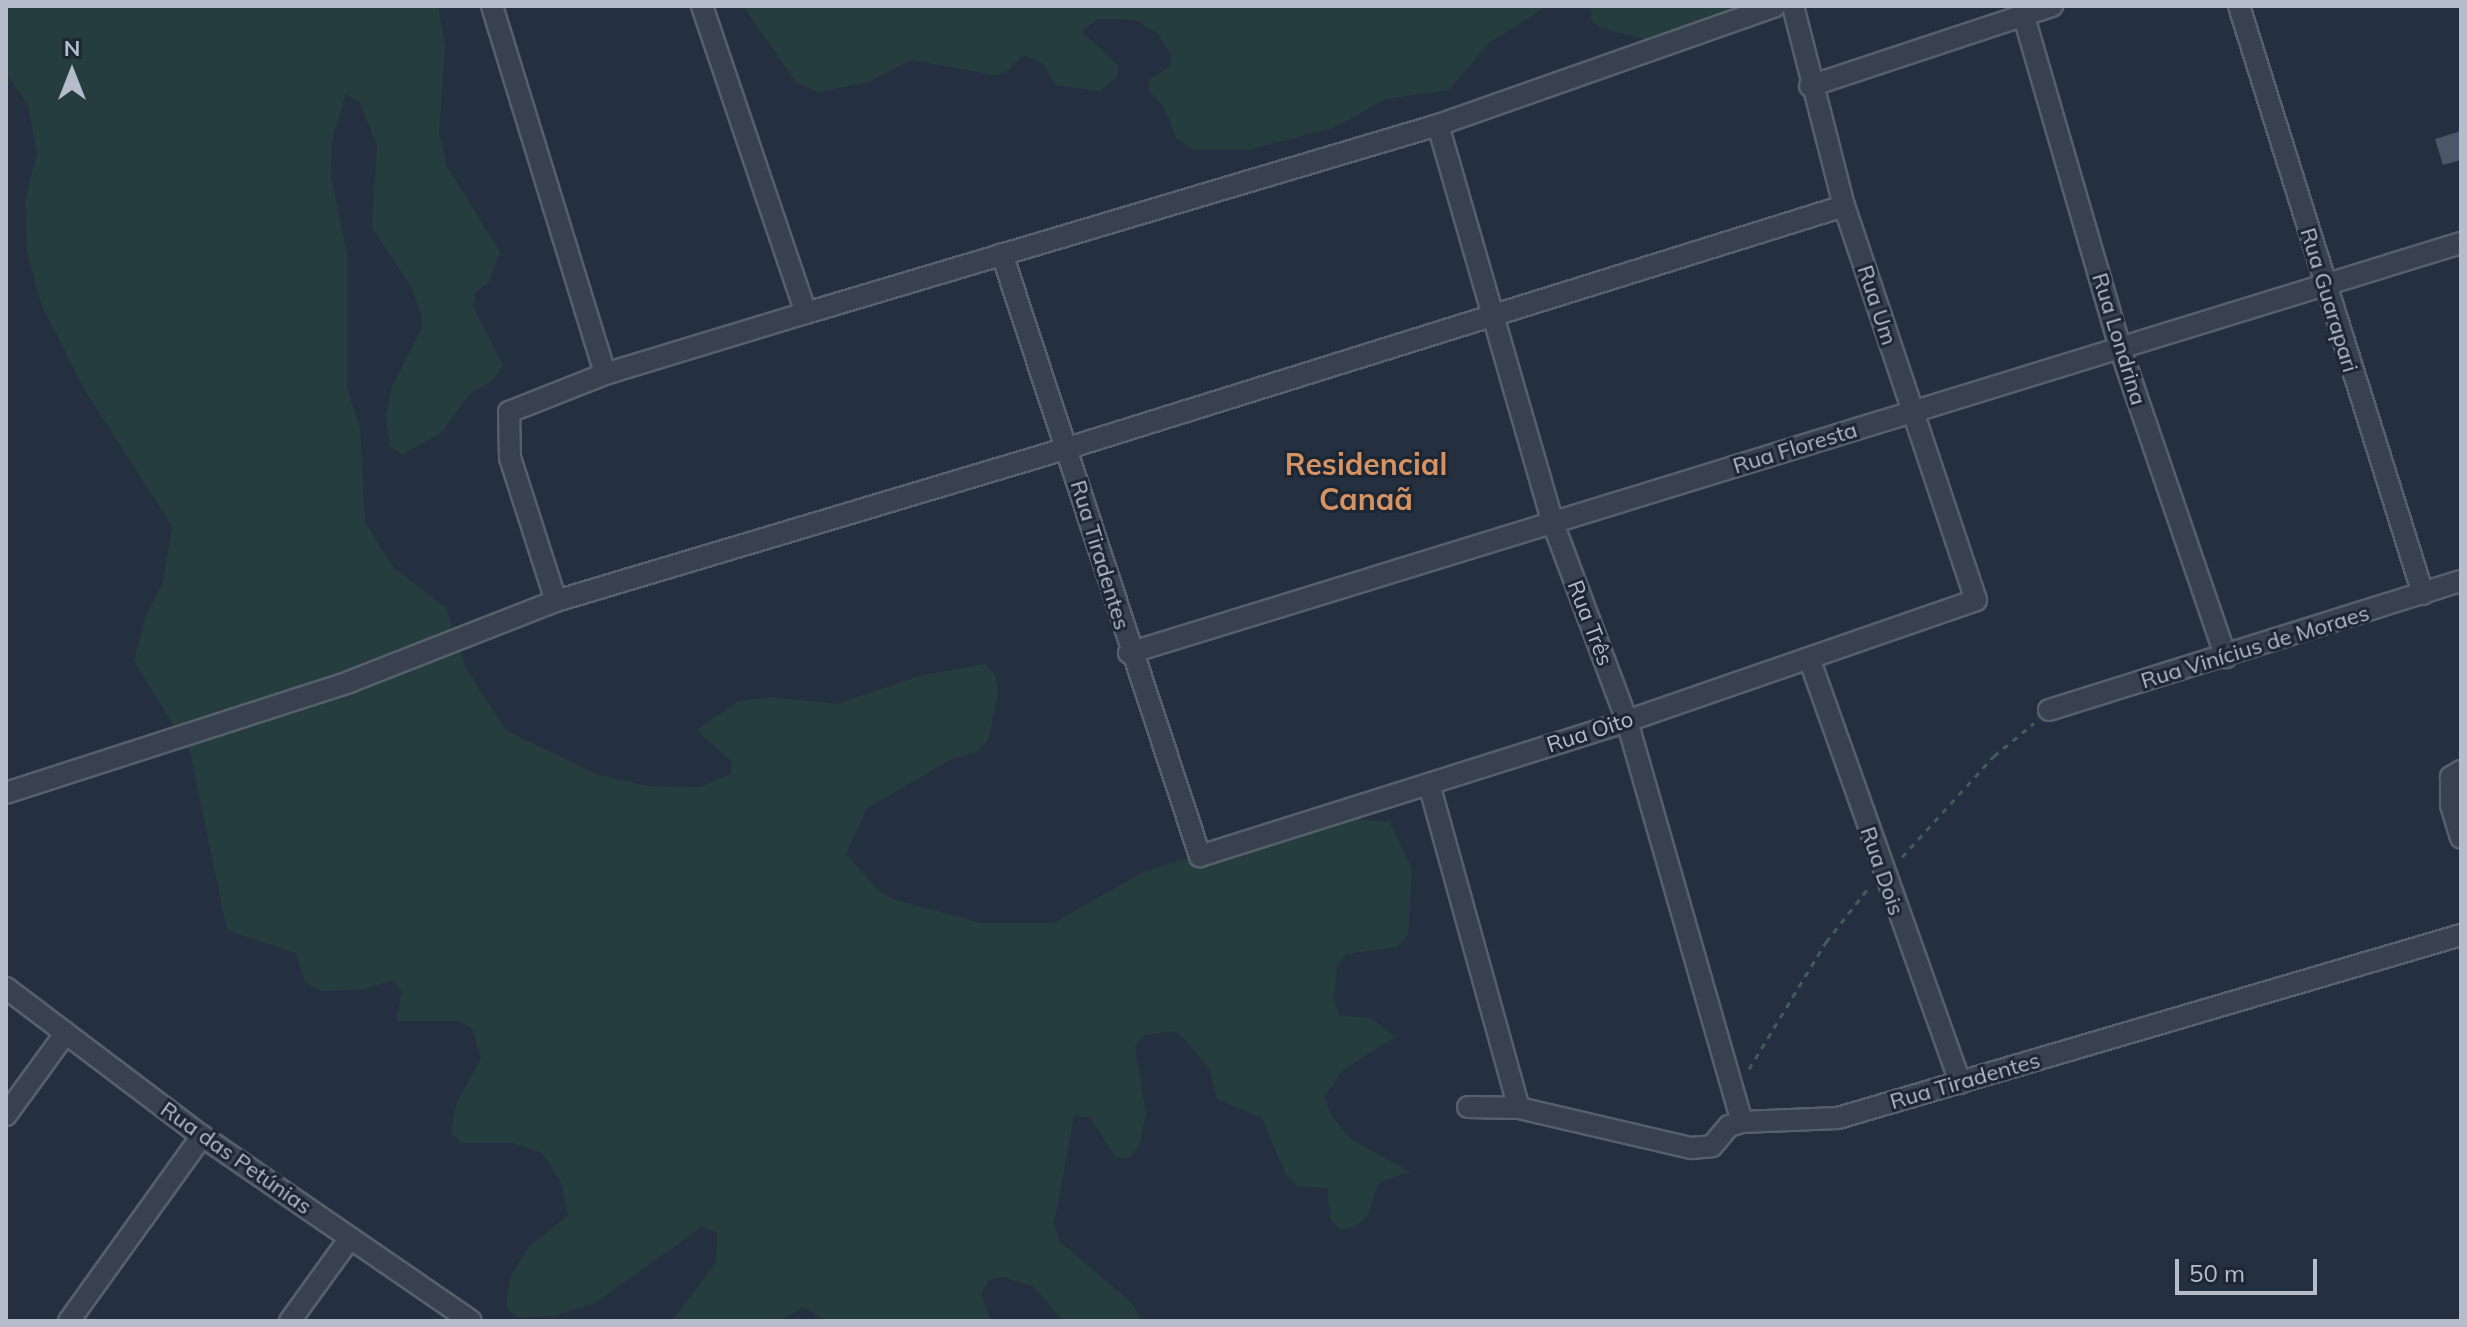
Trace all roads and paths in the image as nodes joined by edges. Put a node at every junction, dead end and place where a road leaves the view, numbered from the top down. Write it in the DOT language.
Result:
graph roads {
  1 [pos="492,6"];
  2 [pos="702,6"];
  3 [pos="1775,6"];
  4 [pos="1793,6"];
  5 [pos="2052,6"];
  6 [pos="2239,6"];
  7 [pos="2024,17"];
  8 [pos="1810,86"];
  9 [pos="1438,125"];
  10 [pos="1844,206"];
  11 [pos="2461,243"];
  12 [pos="1002,254"];
  13 [pos="2324,285"];
  14 [pos="806,313"];
  15 [pos="1492,315"];
  16 [pos="2120,348"];
  17 [pos="605,374"];
  18 [pos="1913,412"];
  19 [pos="1068,448"];
  20 [pos="1553,523"];
  21 [pos="2461,581"];
  22 [pos="2423,594"];
  23 [pos="1976,600"];
  24 [pos="556,601"];
  25 [pos="1129,653"];
  26 [pos="2226,657"];
  27 [pos="1809,658"];
  28 [pos="2049,710"];
  29 [pos="1627,721"];
  30 [pos="2461,771"];
  31 [pos="1429,784"];
  32 [pos="6,793"];
  33 [pos="2461,838"];
  34 [pos="1200,856"];
  35 [pos="2461,935"];
  36 [pos="6,988"];
  37 [pos="65,1034"];
  38 [pos="1960,1083"];
  39 [pos="1468,1107"];
  40 [pos="1519,1108"];
  41 [pos="6,1115"];
  42 [pos="1742,1122"];
  43 [pos="202,1136"];
  44 [pos="350,1238"];
  45 [pos="69,1321"];
  46 [pos="290,1321"];
  47 [pos="471,1321"];
  1 -- 17 [label="street"];
  2 -- 14 [label="street"];
  3 -- 9 [label="street"];
  4 -- 8 [label="street, Rua Um"];
  5 -- 7 [label="street"];
  6 -- 13 [label="street, Rua Guarapari"];
  7 -- 8 [label="street"];
  7 -- 16 [label="street, Rua Londrina"];
  8 -- 10 [label="street, Rua Um"];
  9 -- 12 [label="street"];
  9 -- 15 [label="street, Rua Três"];
  10 -- 15 [label="street"];
  10 -- 18 [label="street, Rua Um"];
  11 -- 13 [label="street, Rua Floresta"];
  12 -- 14 [label="street"];
  12 -- 19 [label="street, Rua Tiradentes"];
  13 -- 16 [label="street, Rua Floresta"];
  13 -- 22 [label="street, Rua Guarapari"];
  14 -- 17 [label="street"];
  15 -- 19 [label="street"];
  15 -- 20 [label="street, Rua Três"];
  16 -- 18 [label="street, Rua Floresta"];
  16 -- 26 [label="street, Rua Londrina"];
  17 -- 24 [label="street"];
  18 -- 20 [label="street, Rua Floresta"];
  18 -- 23 [label="street, Rua Um"];
  19 -- 24 [label="street"];
  19 -- 25 [label="street, Rua Tiradentes"];
  20 -- 25 [label="street, Rua Floresta"];
  20 -- 29 [label="street, Rua Três"];
  21 -- 22 [label="street, Rua Vinícius de Moraes"];
  22 -- 26 [label="street, Rua Vinícius de Moraes"];
  23 -- 27 [label="street, Rua Oito"];
  24 -- 32 [label="street"];
  25 -- 34 [label="street, Rua Tiradentes"];
  26 -- 28 [label="street, Rua Vinícius de Moraes"];
  27 -- 29 [label="street, Rua Oito"];
  27 -- 38 [label="street, Rua Dois"];
  29 -- 31 [label="street, Rua Oito"];
  29 -- 42 [label="street, Rua Três"];
  30 -- 33 [label="street"];
  31 -- 34 [label="street, Rua Oito"];
  31 -- 40 [label="street"];
  35 -- 38 [label="street, Rua Tiradentes"];
  36 -- 37 [label="street, Rua das Petúnias"];
  37 -- 41 [label="street"];
  37 -- 43 [label="street, Rua das Petúnias"];
  38 -- 42 [label="street, Rua Tiradentes"];
  39 -- 40 [label="street"];
  40 -- 42 [label="street"];
  43 -- 44 [label="street, Rua das Petúnias"];
  43 -- 45 [label="street"];
  44 -- 46 [label="street"];
  44 -- 47 [label="street, Rua das Petúnias"];
}
